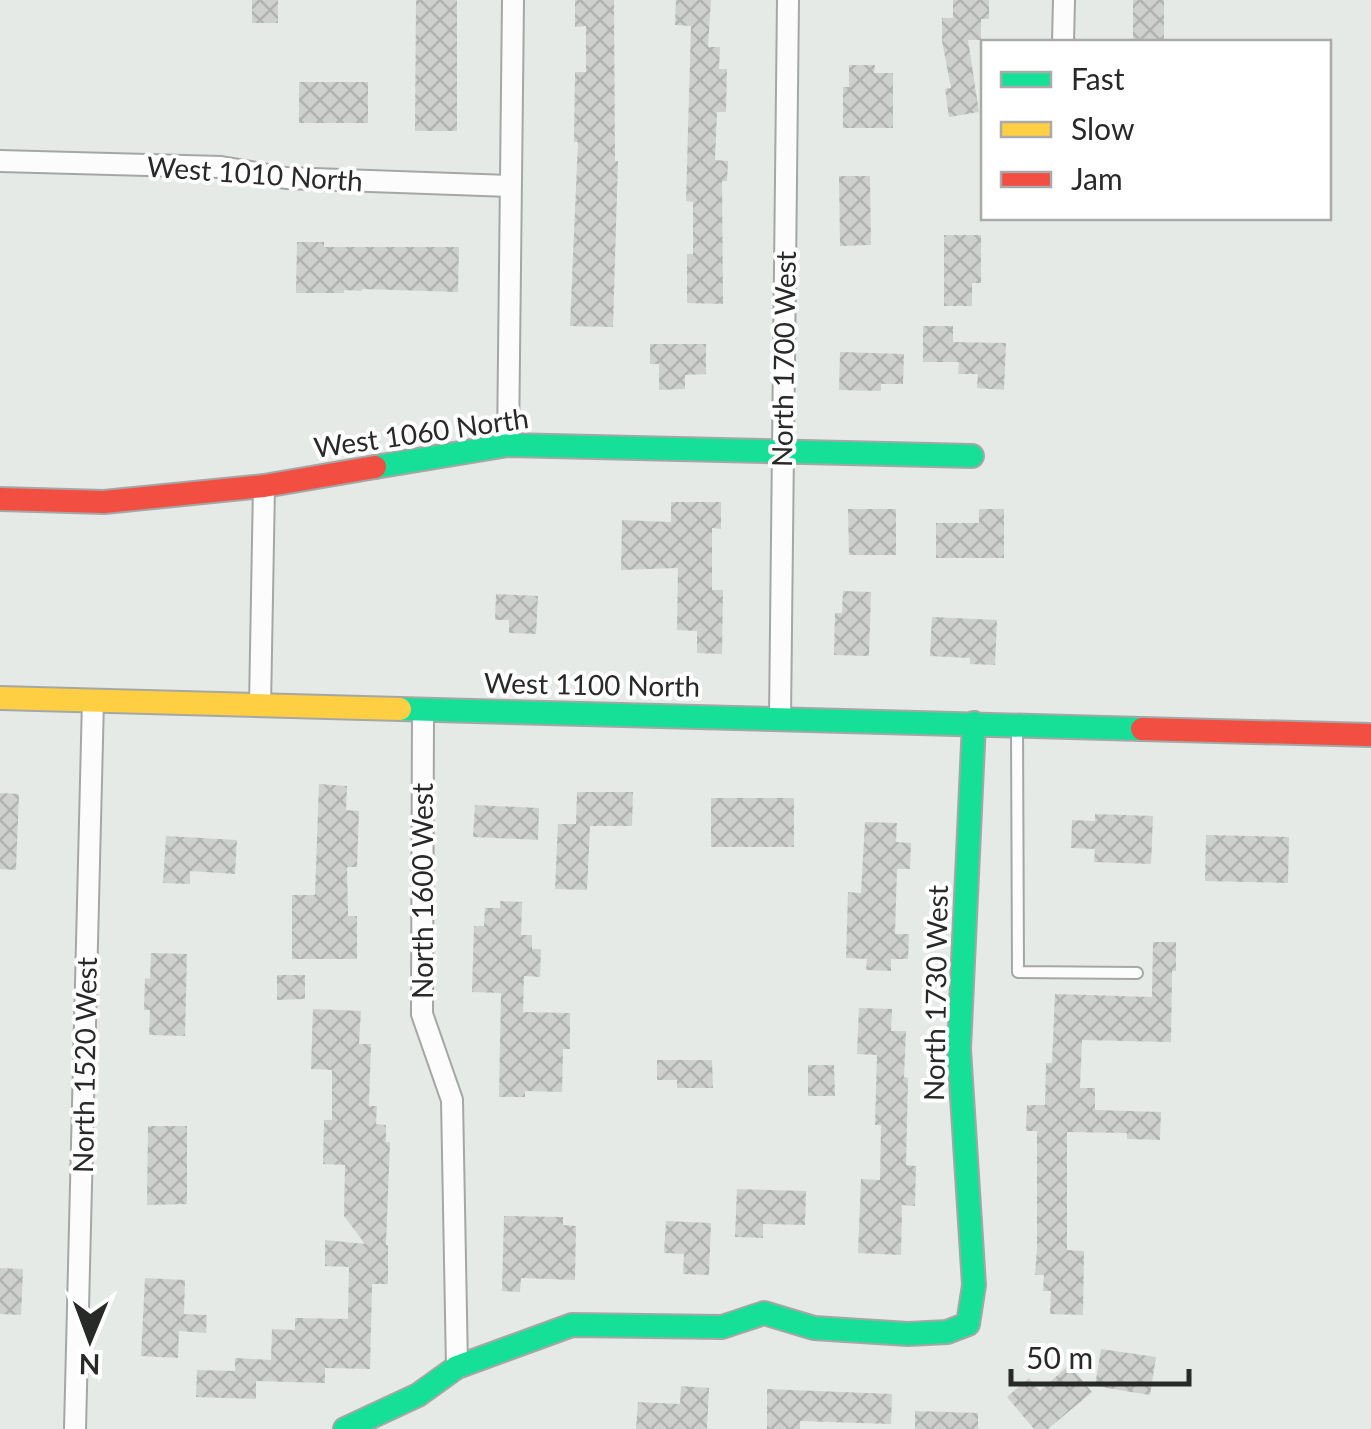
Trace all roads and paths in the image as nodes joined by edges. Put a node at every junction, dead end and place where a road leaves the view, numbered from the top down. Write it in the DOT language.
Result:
graph roads {
  1 [pos="513,0"];
  2 [pos="788,0"];
  3 [pos="1064,0"];
  4 [pos="1063,40"];
  5 [pos="0,161"];
  6 [pos="511,186"];
  7 [pos="508,444"];
  8 [pos="781,450"];
  9 [pos="972,456"];
  10 [pos="264,486"];
  11 [pos="0,499"];
  12 [pos="0,698"];
  13 [pos="93,700"];
  14 [pos="260,706"];
  15 [pos="423,711"];
  16 [pos="780,718"];
  17 [pos="974,723"];
  18 [pos="1017,724"];
  19 [pos="1371,735"];
  20 [pos="1137,973"];
  21 [pos="457,1366"];
  22 [pos="75,1429"];
  23 [pos="345,1429"];
  1 -- 6 [label="street"];
  2 -- 8 [label="street, North 1700 West"];
  3 -- 4 [label="street"];
  5 -- 6 [label="street, West 1010 North"];
  6 -- 7 [label="street"];
  7 -- 8 [label="street, West 1060 North"];
  7 -- 10 [label="street, West 1060 North"];
  8 -- 9 [label="street, West 1060 North"];
  8 -- 16 [label="street, North 1700 West"];
  10 -- 11 [label="street, West 1060 North"];
  10 -- 14 [label="street"];
  12 -- 13 [label="street, West 1100 North"];
  13 -- 14 [label="street, West 1100 North"];
  13 -- 22 [label="street, North 1520 West"];
  14 -- 15 [label="street, West 1100 North"];
  15 -- 16 [label="street, West 1100 North"];
  15 -- 21 [label="street, North 1600 West"];
  16 -- 17 [label="street, West 1100 North"];
  17 -- 18 [label="street, West 1100 North"];
  17 -- 21 [label="street, North 1730 West"];
  18 -- 19 [label="street, West 1100 North"];
  18 -- 20 [label="lane"];
  21 -- 23 [label="street"];
}
